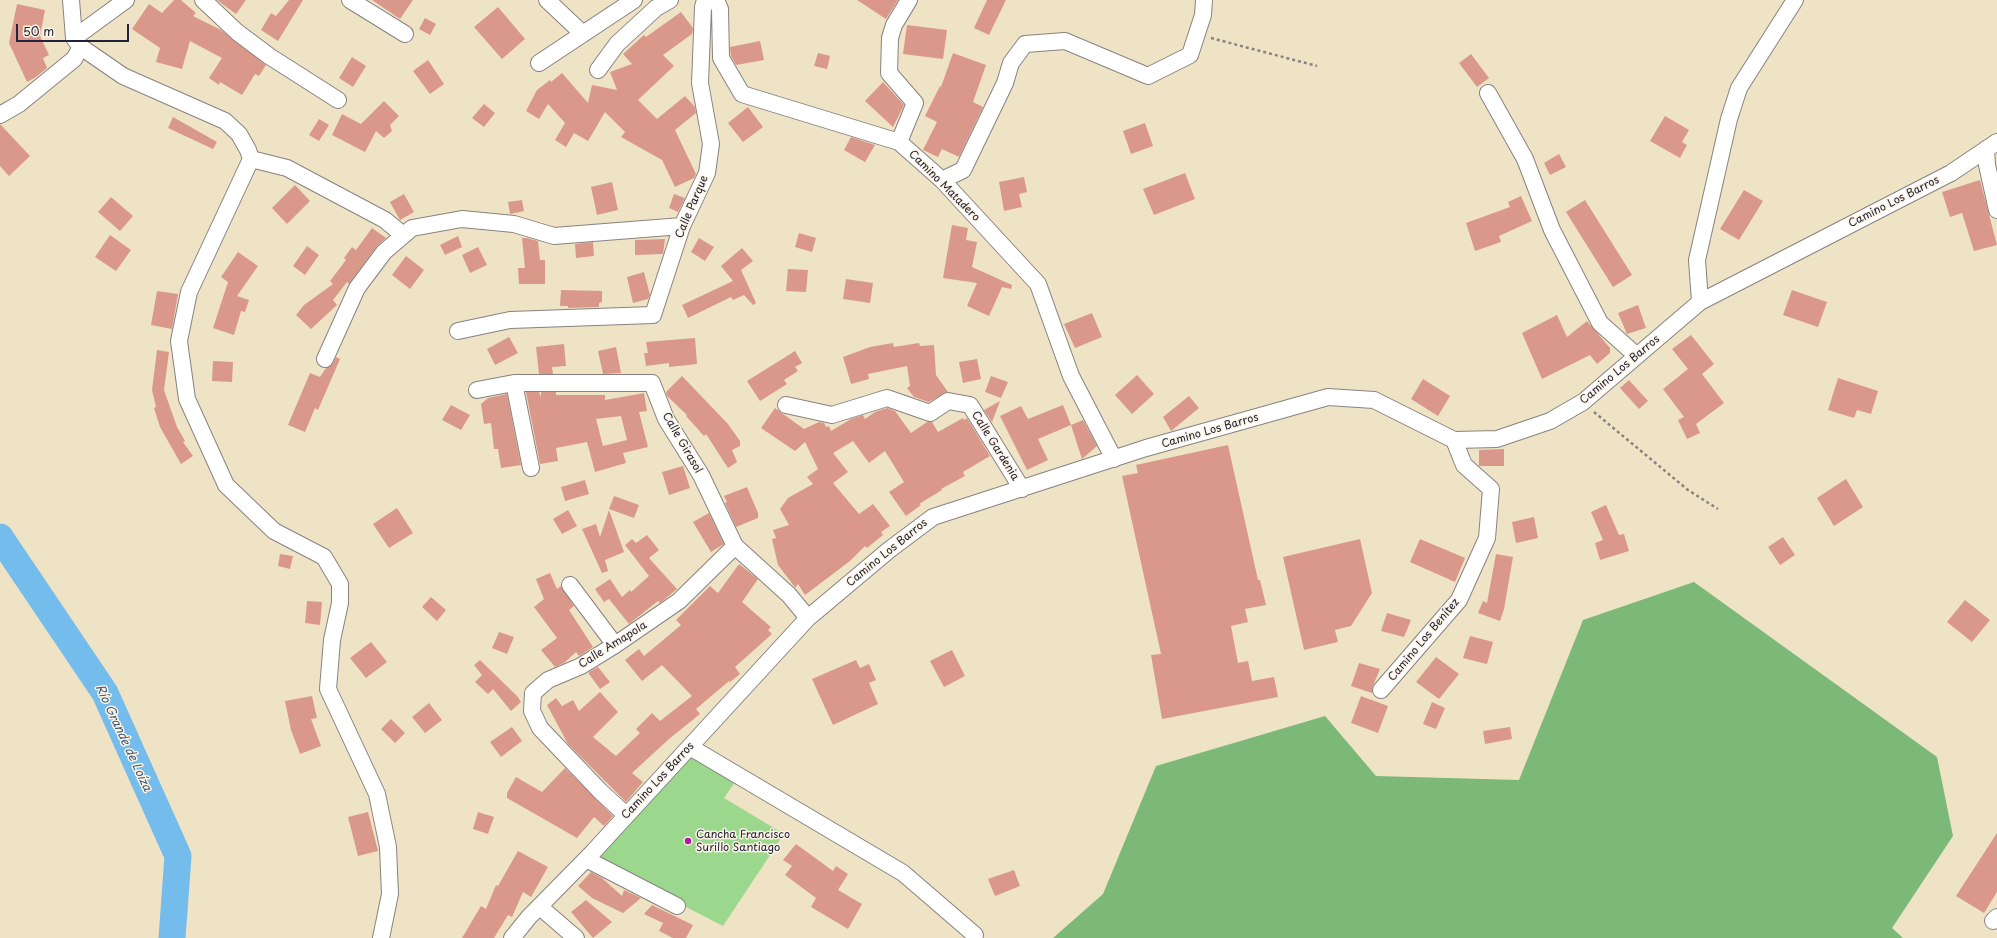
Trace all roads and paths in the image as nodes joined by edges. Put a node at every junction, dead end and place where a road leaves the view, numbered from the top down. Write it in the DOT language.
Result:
graph roads {
  1 [pos="71,0"];
  2 [pos="126,0"];
  3 [pos="203,0"];
  4 [pos="350,0"];
  5 [pos="548,0"];
  6 [pos="634,0"];
  7 [pos="670,0"];
  8 [pos="705,0"];
  9 [pos="716,0"];
  10 [pos="909,0"];
  11 [pos="1204,0"];
  12 [pos="1795,0"];
  13 [pos="405,34"];
  14 [pos="583,34"];
  15 [pos="1197,35"];
  16 [pos="78,42"];
  17 [pos="539,63"];
  18 [pos="1317,66"];
  19 [pos="598,70"];
  20 [pos="1488,93"];
  21 [pos="338,100"];
  22 [pos="0,115"];
  23 [pos="900,142"];
  24 [pos="1992,146"];
  25 [pos="251,160"];
  26 [pos="942,180"];
  27 [pos="1997,210"];
  28 [pos="682,226"];
  29 [pos="403,235"];
  30 [pos="1700,302"];
  31 [pos="458,331"];
  32 [pos="1637,356"];
  33 [pos="325,358"];
  34 [pos="514,383"];
  35 [pos="477,390"];
  36 [pos="1583,402"];
  37 [pos="786,405"];
  38 [pos="1454,440"];
  39 [pos="1114,459"];
  40 [pos="531,468"];
  41 [pos="1022,489"];
  42 [pos="1718,509"];
  43 [pos="735,546"];
  44 [pos="570,585"];
  45 [pos="808,618"];
  46 [pos="615,645"];
  47 [pos="1381,690"];
  48 [pos="690,747"];
  49 [pos="626,815"];
  50 [pos="586,859"];
  51 [pos="677,906"];
  52 [pos="540,907"];
  53 [pos="975,936"];
  54 [pos="381,938"];
  55 [pos="512,938"];
  56 [pos="576,938"];
  1 -- 16 [label="street"];
  2 -- 16 [label="street"];
  3 -- 21 [label="street"];
  4 -- 13 [label="street"];
  5 -- 14 [label="street"];
  6 -- 14 [label="street"];
  7 -- 19 [label="street"];
  8 -- 28 [label="street, Calle Parque"];
  9 -- 23 [label="street, Camino Matadero"];
  10 -- 23 [label="street"];
  11 -- 15 [label="street"];
  12 -- 30 [label="street"];
  14 -- 17 [label="street"];
  15 -- 18 [label="path"];
  15 -- 26 [label="street"];
  16 -- 22 [label="street"];
  16 -- 25 [label="street"];
  20 -- 32 [label="street"];
  23 -- 26 [label="street, Camino Matadero"];
  24 -- 27 [label="street"];
  24 -- 30 [label="street, Camino Los Barros"];
  25 -- 29 [label="street"];
  25 -- 54 [label="street"];
  26 -- 39 [label="street, Camino Matadero"];
  28 -- 29 [label="street"];
  28 -- 31 [label="street, Calle Parque"];
  29 -- 33 [label="street"];
  30 -- 32 [label="street, Camino Los Barros"];
  32 -- 36 [label="street, Camino Los Barros"];
  34 -- 35 [label="street, Calle Girasol"];
  34 -- 40 [label="street"];
  34 -- 43 [label="street, Calle Girasol"];
  36 -- 38 [label="street, Camino Los Barros"];
  36 -- 42 [label="path"];
  37 -- 41 [label="street, Calle Gardenia"];
  38 -- 39 [label="street, Camino Los Barros"];
  38 -- 47 [label="street, Camino Los Benítez"];
  39 -- 41 [label="street, Camino Los Barros"];
  41 -- 45 [label="street, Camino Los Barros"];
  43 -- 45 [label="street, Calle Girasol"];
  43 -- 46 [label="street, Calle Amapola"];
  44 -- 46 [label="street"];
  45 -- 48 [label="street, Camino Los Barros"];
  46 -- 49 [label="street, Calle Amapola"];
  48 -- 49 [label="street, Camino Los Barros"];
  48 -- 53 [label="street"];
  49 -- 50 [label="street, Camino Los Barros"];
  50 -- 51 [label="street"];
  50 -- 52 [label="street, Camino Los Barros"];
  52 -- 55 [label="street, Camino Los Barros"];
  52 -- 56 [label="street"];
}
